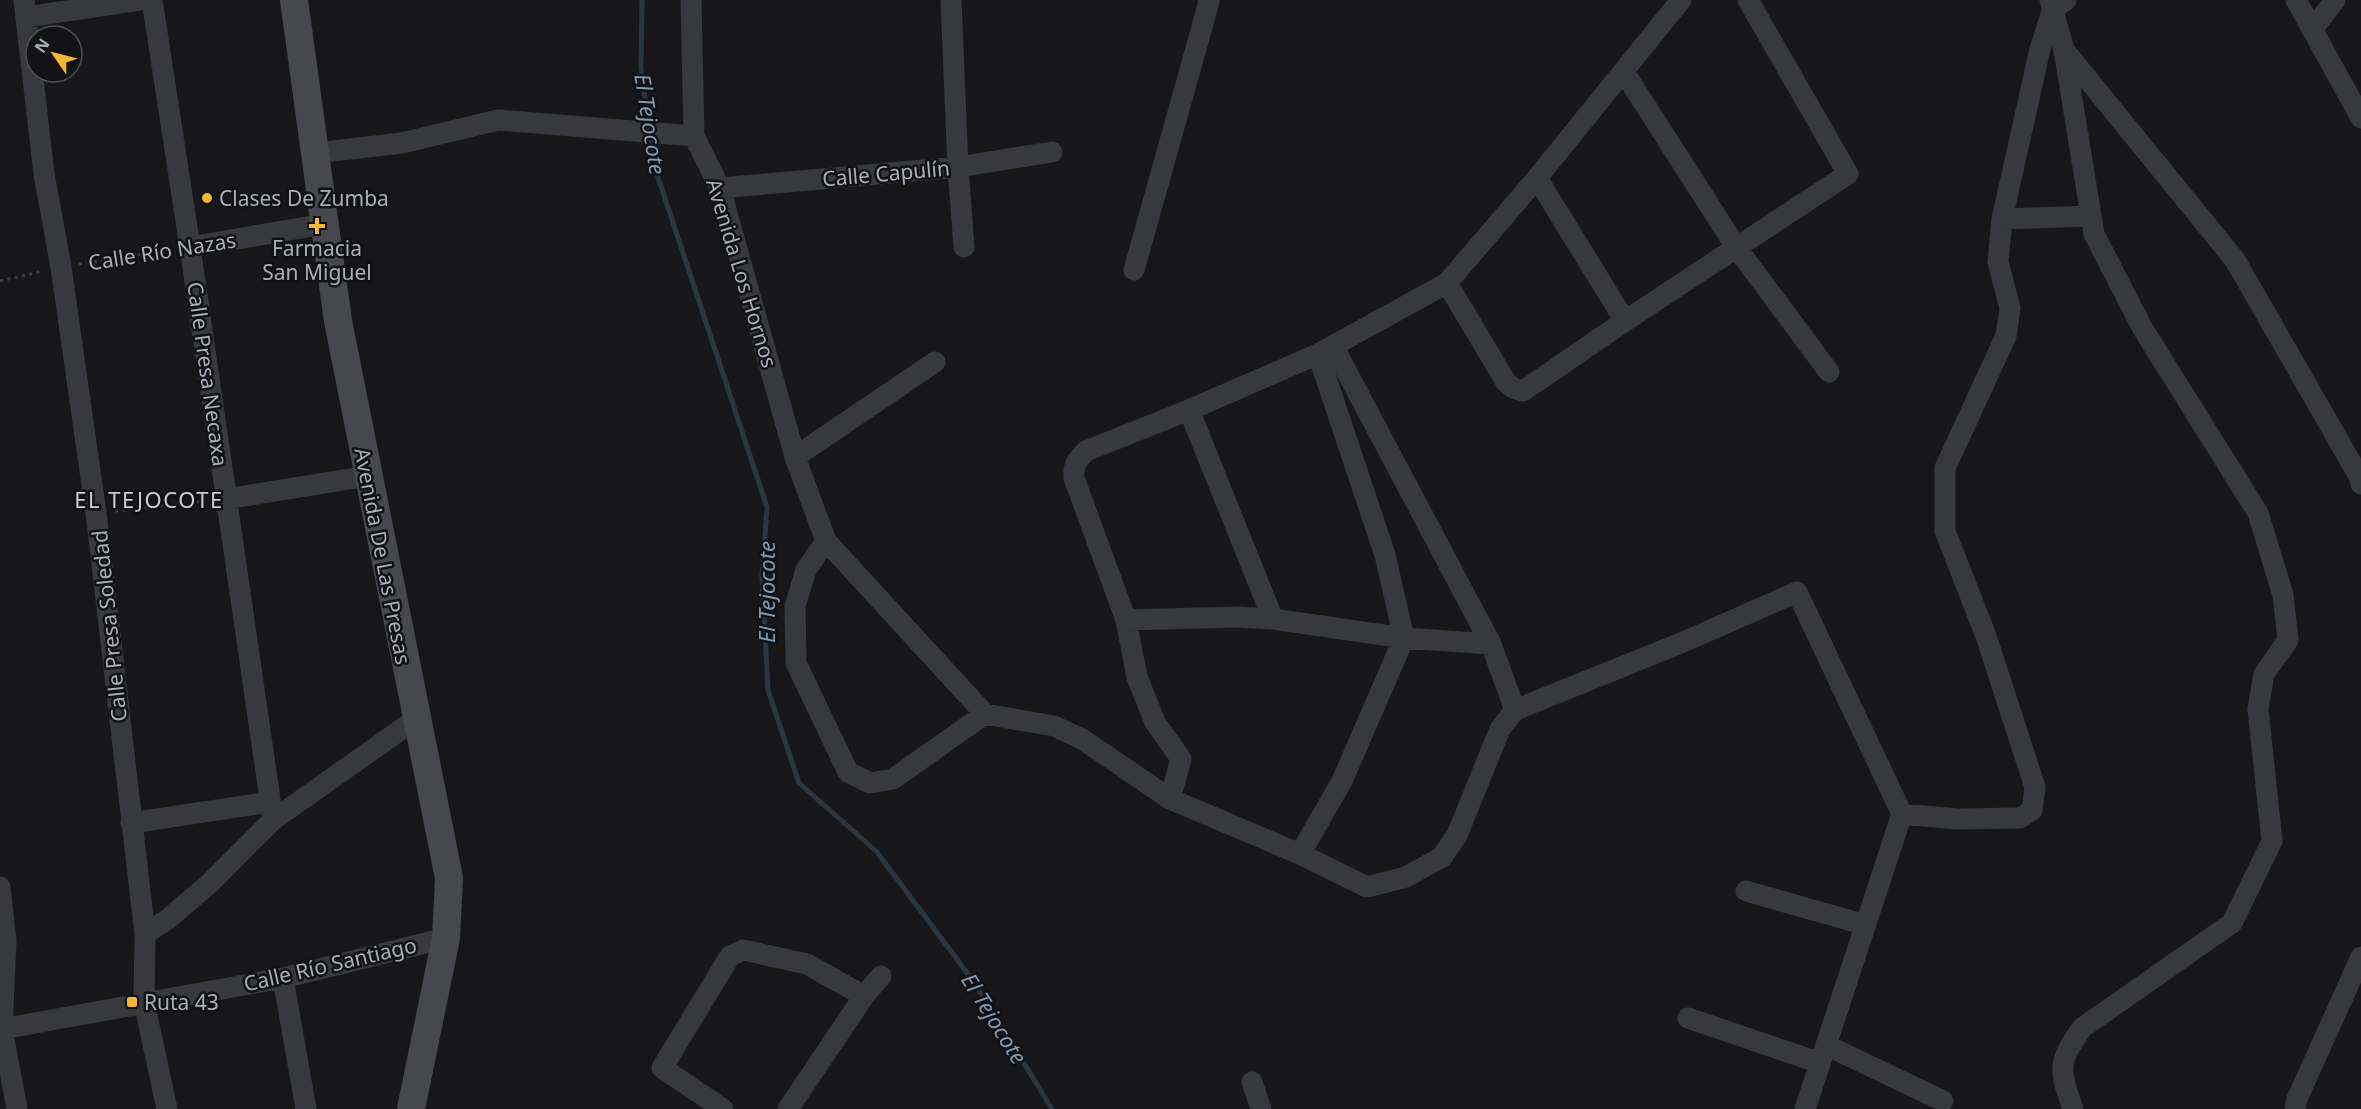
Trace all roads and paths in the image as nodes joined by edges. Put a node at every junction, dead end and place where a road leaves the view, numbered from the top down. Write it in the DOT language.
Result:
graph roads {
  1 [pos="140,0"];
  2 [pos="152,0"];
  3 [pos="294,0"];
  4 [pos="691,0"];
  5 [pos="951,0"];
  6 [pos="1208,0"];
  7 [pos="1681,0"];
  8 [pos="1748,0"];
  9 [pos="2296,0"];
  10 [pos="2335,0"];
  11 [pos="2056,3"];
  12 [pos="25,8"];
  13 [pos="2312,30"];
  14 [pos="2064,50"];
  15 [pos="1624,72"];
  16 [pos="2361,118"];
  17 [pos="694,136"];
  18 [pos="1052,152"];
  19 [pos="316,153"];
  20 [pos="958,167"];
  21 [pos="1537,177"];
  22 [pos="720,188"];
  23 [pos="2091,216"];
  24 [pos="2002,219"];
  25 [pos="324,224"];
  26 [pos="190,247"];
  27 [pos="964,247"];
  28 [pos="1736,247"];
  29 [pos="61,267"];
  30 [pos="1134,270"];
  31 [pos="0,281"];
  32 [pos="1447,283"];
  33 [pos="1625,321"];
  34 [pos="1326,350"];
  35 [pos="935,362"];
  36 [pos="1829,372"];
  37 [pos="1189,410"];
  38 [pos="795,457"];
  39 [pos="368,476"];
  40 [pos="2361,484"];
  41 [pos="226,499"];
  42 [pos="96,513"];
  43 [pos="826,541"];
  44 [pos="1273,619"];
  45 [pos="1126,621"];
  46 [pos="1404,638"];
  47 [pos="1491,644"];
  48 [pos="1515,710"];
  49 [pos="985,714"];
  50 [pos="416,719"];
  51 [pos="1170,799"];
  52 [pos="271,811"];
  53 [pos="1902,814"];
  54 [pos="131,823"];
  55 [pos="1300,854"];
  56 [pos="0,887"];
  57 [pos="1746,891"];
  58 [pos="1866,925"];
  59 [pos="145,934"];
  60 [pos="446,938"];
  61 [pos="3,942"];
  62 [pos="2361,957"];
  63 [pos="881,976"];
  64 [pos="283,978"];
  65 [pos="864,996"];
  66 [pos="144,1002"];
  67 [pos="1688,1018"];
  68 [pos="2,1029"];
  69 [pos="1823,1054"];
  70 [pos="1252,1082"];
  71 [pos="1943,1101"];
  72 [pos="16,1109"];
  73 [pos="167,1109"];
  74 [pos="306,1109"];
  75 [pos="411,1109"];
  76 [pos="723,1109"];
  77 [pos="788,1109"];
  78 [pos="1261,1109"];
  79 [pos="1805,1109"];
  80 [pos="2073,1109"];
  81 [pos="2295,1109"];
  1 -- 12 [label="street"];
  2 -- 26 [label="street, Calle Presa Necaxa"];
  3 -- 19 [label="main road, Avenida De Las Presas"];
  4 -- 17 [label="street, Avenida Los Hornos"];
  5 -- 20 [label="street"];
  6 -- 30 [label="street"];
  7 -- 15 [label="street"];
  8 -- 28 [label="street"];
  9 -- 13 [label="street"];
  10 -- 13 [label="street"];
  11 -- 14 [label="street"];
  11 -- 24 [label="street"];
  12 -- 29 [label="street, Calle Presa Soledad"];
  13 -- 16 [label="street"];
  14 -- 23 [label="street"];
  14 -- 40 [label="street"];
  15 -- 21 [label="street"];
  15 -- 28 [label="street"];
  17 -- 19 [label="street"];
  17 -- 22 [label="street, Avenida Los Hornos"];
  18 -- 20 [label="street, Calle Capulín"];
  19 -- 25 [label="main road, Avenida De Las Presas"];
  20 -- 22 [label="street, Calle Capulín"];
  20 -- 27 [label="street"];
  21 -- 32 [label="street"];
  21 -- 33 [label="street"];
  22 -- 38 [label="street, Avenida Los Hornos"];
  23 -- 24 [label="street"];
  23 -- 80 [label="street"];
  24 -- 53 [label="street"];
  25 -- 26 [label="street, Calle Río Nazas"];
  25 -- 39 [label="main road, Avenida De Las Presas"];
  26 -- 29 [label="path, Calle Río Nazas"];
  26 -- 41 [label="street, Calle Presa Necaxa"];
  28 -- 33 [label="street"];
  28 -- 36 [label="street"];
  29 -- 31 [label="path, Calle Río Nazas"];
  29 -- 42 [label="street, Calle Presa Soledad"];
  32 -- 33 [label="street"];
  32 -- 34 [label="street"];
  34 -- 37 [label="street"];
  34 -- 46 [label="street"];
  34 -- 47 [label="street"];
  35 -- 38 [label="street"];
  37 -- 44 [label="street"];
  37 -- 45 [label="street"];
  38 -- 43 [label="street, Avenida Los Hornos"];
  39 -- 41 [label="street"];
  39 -- 50 [label="main road, Avenida De Las Presas"];
  41 -- 42 [label="path"];
  41 -- 52 [label="street, Calle Presa Necaxa"];
  42 -- 54 [label="street, Calle Presa Soledad"];
  43 -- 49 [label="street"];
  43 -- 49 [label="street"];
  44 -- 45 [label="street"];
  44 -- 46 [label="street"];
  45 -- 51 [label="street"];
  46 -- 47 [label="street"];
  46 -- 55 [label="street"];
  47 -- 48 [label="street"];
  48 -- 53 [label="street"];
  48 -- 55 [label="street"];
  49 -- 51 [label="street"];
  50 -- 52 [label="street"];
  50 -- 60 [label="main road, Avenida De Las Presas"];
  51 -- 55 [label="street"];
  52 -- 54 [label="street"];
  52 -- 59 [label="street"];
  53 -- 58 [label="street"];
  54 -- 59 [label="street, Calle Presa Soledad"];
  56 -- 61 [label="street"];
  57 -- 58 [label="street"];
  58 -- 69 [label="street"];
  59 -- 66 [label="street, Calle Presa Soledad"];
  60 -- 64 [label="street, Calle Río Santiago"];
  60 -- 75 [label="main road, Avenida De Las Presas"];
  61 -- 68 [label="street"];
  62 -- 81 [label="street"];
  63 -- 65 [label="street"];
  64 -- 66 [label="street, Calle Río Santiago"];
  64 -- 74 [label="street"];
  65 -- 76 [label="street"];
  65 -- 77 [label="street"];
  66 -- 68 [label="street, Calle Río Santiago"];
  66 -- 73 [label="street, Calle Presa Soledad"];
  67 -- 69 [label="street"];
  68 -- 72 [label="street"];
  69 -- 71 [label="street"];
  69 -- 79 [label="street"];
  70 -- 78 [label="street"];
}
